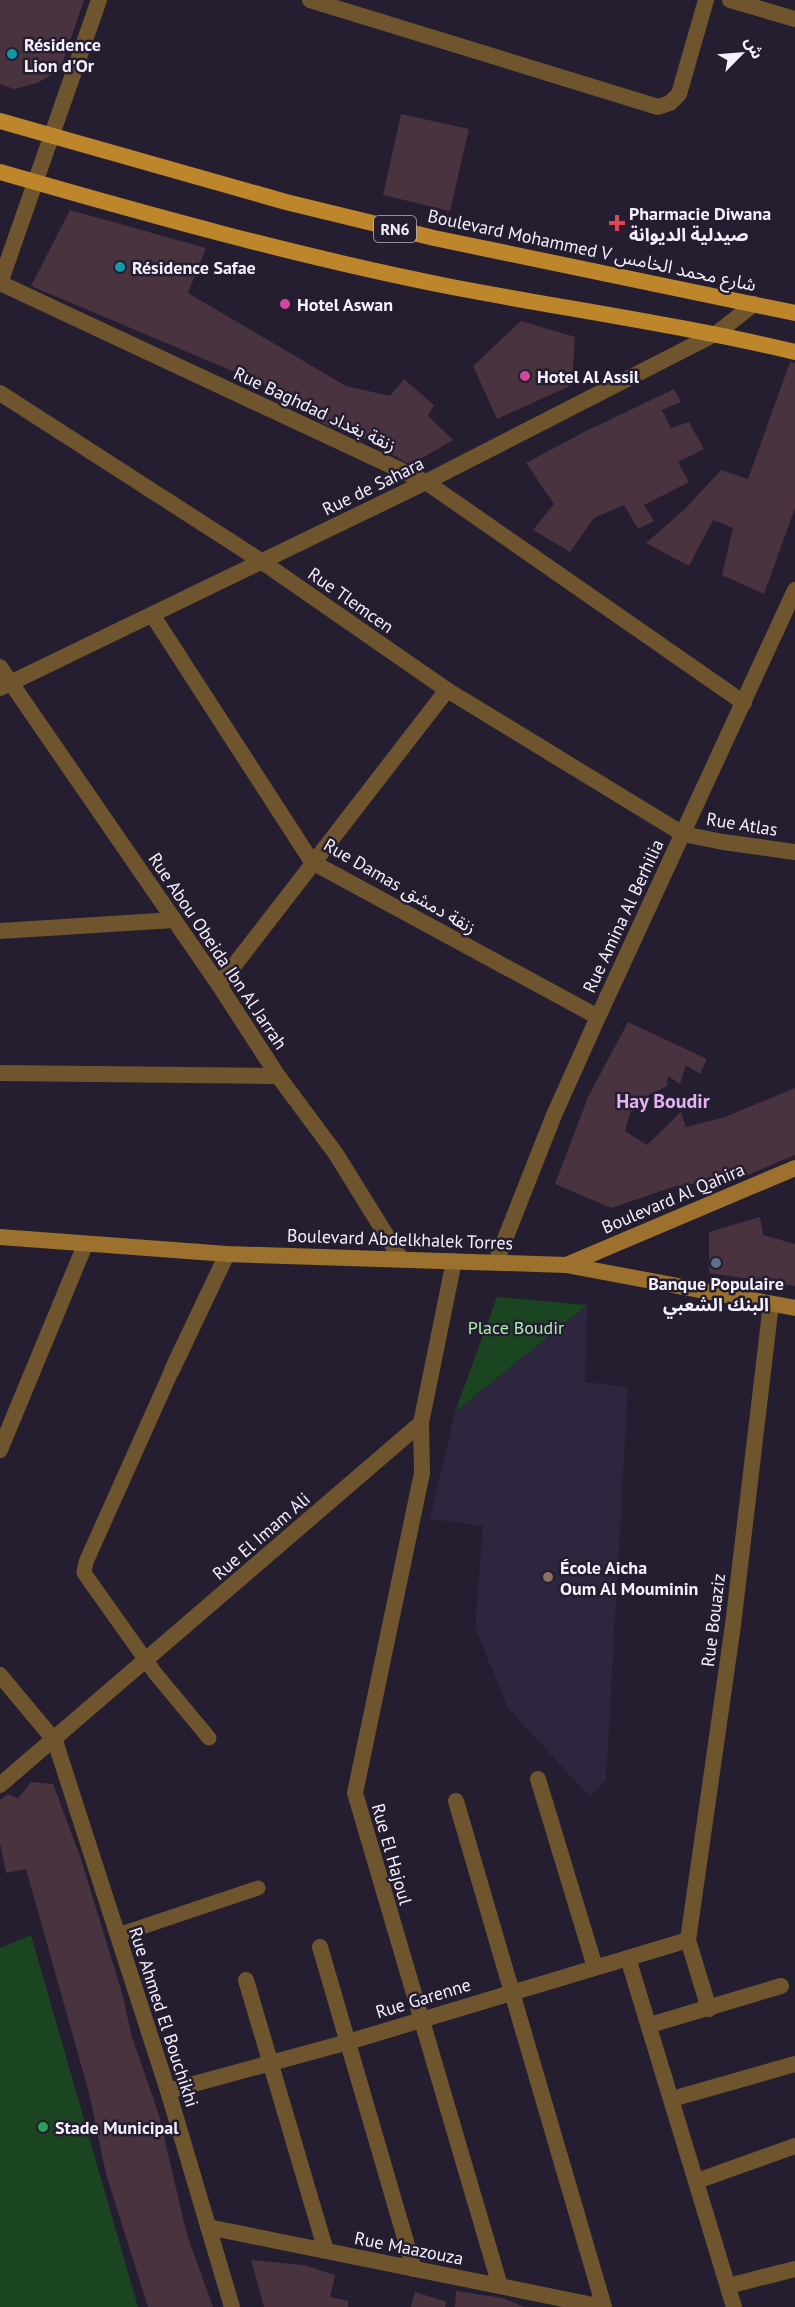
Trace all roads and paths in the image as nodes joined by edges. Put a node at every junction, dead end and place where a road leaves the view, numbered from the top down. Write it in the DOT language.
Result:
graph roads {
  1 [pos="99,0"];
  2 [pos="310,0"];
  3 [pos="706,0"];
  4 [pos="730,0"];
  5 [pos="795,19"];
  6 [pos="0,121"];
  7 [pos="53,135"];
  8 [pos="0,172"];
  9 [pos="36,182"];
  10 [pos="0,283"];
  11 [pos="754,304"];
  12 [pos="795,313"];
  13 [pos="717,333"];
  14 [pos="795,352"];
  15 [pos="0,393"];
  16 [pos="426,482"];
  17 [pos="261,561"];
  18 [pos="795,590"];
  19 [pos="153,616"];
  20 [pos="0,667"];
  21 [pos="6,685"];
  22 [pos="447,690"];
  23 [pos="744,703"];
  24 [pos="683,834"];
  25 [pos="795,852"];
  26 [pos="312,862"];
  27 [pos="174,920"];
  28 [pos="0,931"];
  29 [pos="219,984"];
  30 [pos="598,1017"];
  31 [pos="0,1073"];
  32 [pos="278,1076"];
  33 [pos="795,1168"];
  34 [pos="0,1237"];
  35 [pos="85,1245"];
  36 [pos="227,1254"];
  37 [pos="401,1259"];
  38 [pos="454,1260"];
  39 [pos="496,1262"];
  40 [pos="566,1265"];
  41 [pos="771,1304"];
  42 [pos="795,1308"];
  43 [pos="172,1370"];
  44 [pos="421,1423"];
  45 [pos="0,1450"];
  46 [pos="148,1660"];
  47 [pos="0,1675"];
  48 [pos="209,1738"];
  49 [pos="55,1741"];
  50 [pos="538,1779"];
  51 [pos="0,1785"];
  52 [pos="456,1801"];
  53 [pos="258,1888"];
  54 [pos="118,1935"];
  55 [pos="688,1940"];
  56 [pos="320,1947"];
  57 [pos="628,1958"];
  58 [pos="595,1967"];
  59 [pos="246,1980"];
  60 [pos="781,1986"];
  61 [pos="512,1992"];
  62 [pos="709,2009"];
  63 [pos="420,2019"];
  64 [pos="650,2025"];
  65 [pos="348,2042"];
  66 [pos="270,2063"];
  67 [pos="795,2064"];
  68 [pos="168,2091"];
  69 [pos="672,2099"];
  70 [pos="795,2146"];
  71 [pos="697,2181"];
  72 [pos="208,2227"];
  73 [pos="326,2251"];
  74 [pos="414,2269"];
  75 [pos="795,2269"];
  76 [pos="500,2286"];
  77 [pos="728,2286"];
  78 [pos="552,2302"];
  79 [pos="232,2307"];
  80 [pos="603,2307"];
  81 [pos="734,2307"];
  1 -- 7 [label="street"];
  2 -- 3 [label="street"];
  4 -- 5 [label="street"];
  6 -- 7 [label="main road, Boulevard Mohammed V شارع محمد الخامس / RN6"];
  7 -- 9 [label="street"];
  7 -- 11 [label="main road, Boulevard Mohammed V شارع محمد الخامس / RN6"];
  8 -- 9 [label="main road, RN6"];
  9 -- 10 [label="street"];
  9 -- 13 [label="main road, RN6"];
  10 -- 16 [label="street, Rue Baghdad زنقة بغداد"];
  11 -- 12 [label="main road, Boulevard Mohammed V شارع محمد الخامس / RN6"];
  11 -- 13 [label="street, Rue de Sahara"];
  13 -- 14 [label="main road, RN6"];
  13 -- 16 [label="street, Rue de Sahara"];
  15 -- 17 [label="street, Rue Tlemcen"];
  16 -- 17 [label="street, Rue de Sahara"];
  16 -- 23 [label="street, Rue Baghdad زنقة بغداد"];
  17 -- 19 [label="street, Rue de Sahara"];
  17 -- 22 [label="street, Rue Tlemcen"];
  18 -- 23 [label="street, Rue Amina Al Berhilia"];
  19 -- 21 [label="street, Rue de Sahara"];
  19 -- 26 [label="street, Rue Damas زنقة دمشق"];
  20 -- 21 [label="street, Rue Abou Obeida Ibn Al Jarrah"];
  21 -- 27 [label="street, Rue Abou Obeida Ibn Al Jarrah"];
  22 -- 24 [label="street, Rue Tlemcen"];
  22 -- 26 [label="street"];
  23 -- 24 [label="street, Rue Amina Al Berhilia"];
  24 -- 25 [label="street, Rue Atlas"];
  24 -- 30 [label="street, Rue Amina Al Berhilia"];
  26 -- 29 [label="street"];
  26 -- 30 [label="street, Rue Damas زنقة دمشق"];
  27 -- 28 [label="street"];
  27 -- 29 [label="street, Rue Abou Obeida Ibn Al Jarrah"];
  29 -- 32 [label="street, Rue Abou Obeida Ibn Al Jarrah"];
  30 -- 39 [label="street, Rue Amina Al Berhilia"];
  31 -- 32 [label="street"];
  32 -- 37 [label="street, Rue Abou Obeida Ibn Al Jarrah"];
  33 -- 40 [label="main road, Boulevard Al Qahira"];
  34 -- 35 [label="main road, Boulevard Abdelkhalek Torres"];
  35 -- 36 [label="main road, Boulevard Abdelkhalek Torres"];
  35 -- 45 [label="street"];
  36 -- 37 [label="main road, Boulevard Abdelkhalek Torres"];
  36 -- 43 [label="street"];
  37 -- 38 [label="main road, Boulevard Abdelkhalek Torres"];
  38 -- 39 [label="main road, Boulevard Abdelkhalek Torres"];
  38 -- 44 [label="street"];
  39 -- 40 [label="main road, Boulevard Abdelkhalek Torres"];
  40 -- 41 [label="main road, Boulevard Abdelkhalek Torres"];
  41 -- 42 [label="main road, Boulevard Abdelkhalek Torres"];
  41 -- 55 [label="street, Rue Bouaziz"];
  43 -- 46 [label="street"];
  44 -- 46 [label="street, Rue El Imam Ali"];
  44 -- 63 [label="street, Rue El Hajoul"];
  46 -- 48 [label="street"];
  46 -- 49 [label="street, Rue El Imam Ali"];
  47 -- 49 [label="street"];
  49 -- 51 [label="street, Rue El Imam Ali"];
  49 -- 54 [label="street, Rue Ahmed El Bouchikhi"];
  50 -- 58 [label="street"];
  52 -- 61 [label="street"];
  53 -- 54 [label="street"];
  54 -- 68 [label="street, Rue Ahmed El Bouchikhi"];
  55 -- 57 [label="street, Rue Garenne"];
  55 -- 62 [label="street"];
  56 -- 65 [label="street"];
  57 -- 58 [label="street, Rue Garenne"];
  57 -- 64 [label="street"];
  58 -- 61 [label="street, Rue Garenne"];
  59 -- 66 [label="street"];
  60 -- 62 [label="street"];
  61 -- 63 [label="street, Rue Garenne"];
  61 -- 80 [label="street"];
  62 -- 64 [label="street"];
  63 -- 65 [label="street, Rue Garenne"];
  63 -- 76 [label="street, Rue El Hajoul"];
  64 -- 69 [label="street"];
  65 -- 66 [label="street, Rue Garenne"];
  65 -- 74 [label="street"];
  66 -- 68 [label="street, Rue Garenne"];
  66 -- 73 [label="street"];
  67 -- 69 [label="street"];
  68 -- 72 [label="street, Rue Ahmed El Bouchikhi"];
  69 -- 71 [label="street"];
  70 -- 71 [label="street"];
  71 -- 77 [label="street"];
  72 -- 73 [label="street, Rue Maazouza"];
  72 -- 79 [label="street, Rue Ahmed El Bouchikhi"];
  73 -- 74 [label="street, Rue Maazouza"];
  74 -- 76 [label="street, Rue Maazouza"];
  75 -- 77 [label="street"];
  76 -- 78 [label="street, Rue Maazouza"];
  77 -- 81 [label="street"];
  78 -- 80 [label="street, Rue Maazouza"];
}
